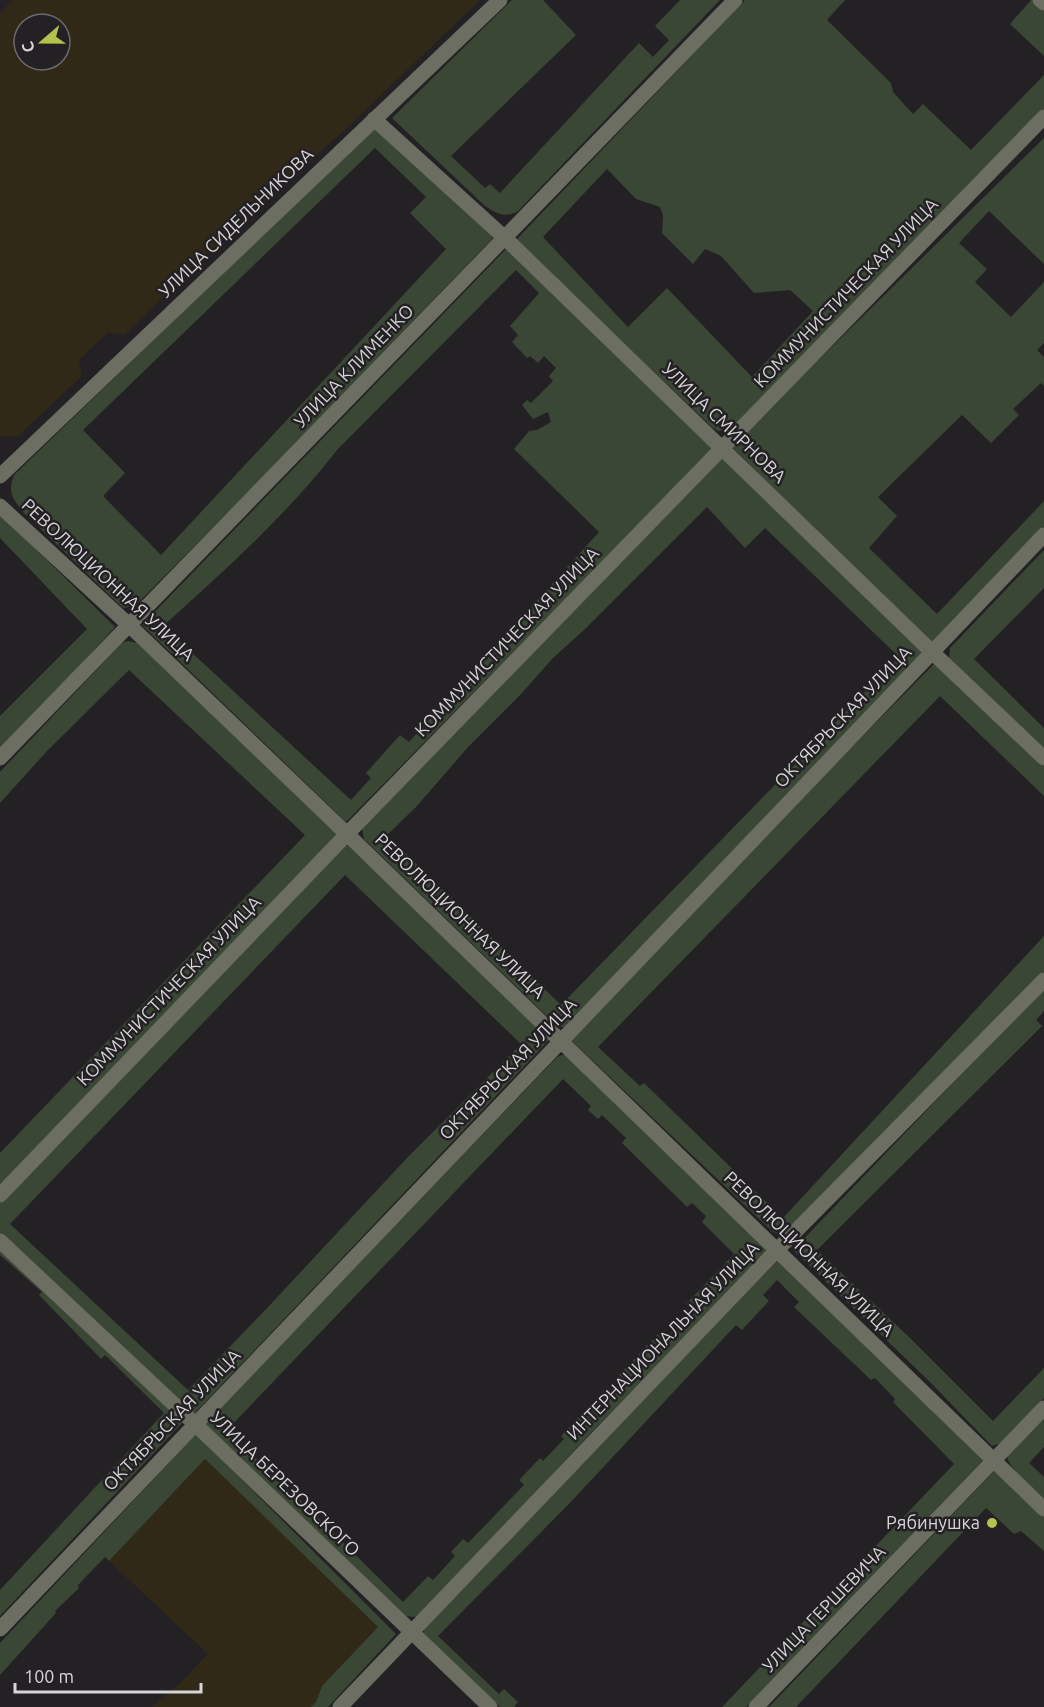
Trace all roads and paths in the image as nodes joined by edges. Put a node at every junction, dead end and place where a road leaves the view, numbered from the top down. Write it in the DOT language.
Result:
graph roads {
  1 [pos="500,0"];
  2 [pos="735,0"];
  3 [pos="1040,0"];
  4 [pos="1044,3"];
  5 [pos="1044,117"];
  6 [pos="374,119"];
  7 [pos="505,238"];
  8 [pos="722,449"];
  9 [pos="0,476"];
  10 [pos="0,506"];
  11 [pos="1044,536"];
  12 [pos="129,625"];
  13 [pos="932,652"];
  14 [pos="0,758"];
  15 [pos="1044,758"];
  16 [pos="347,834"];
  17 [pos="1044,980"];
  18 [pos="561,1042"];
  19 [pos="0,1196"];
  20 [pos="0,1241"];
  21 [pos="777,1250"];
  22 [pos="1044,1408"];
  23 [pos="195,1424"];
  24 [pos="994,1460"];
  25 [pos="1044,1509"];
  26 [pos="0,1629"];
  27 [pos="411,1633"];
  28 [pos="340,1707"];
  29 [pos="490,1707"];
  30 [pos="756,1707"];
  1 -- 6 [label="street, УЛИЦА СИДЕЛЬНИКОВА"];
  2 -- 7 [label="street, УЛИЦА КЛИМЕНКО"];
  3 -- 4 [label="street"];
  5 -- 8 [label="street, КОММУНИСТИЧЕСКАЯ УЛИЦА"];
  6 -- 7 [label="street, УЛИЦА СМИРНОВА"];
  6 -- 9 [label="street, УЛИЦА СИДЕЛЬНИКОВА"];
  7 -- 8 [label="street, УЛИЦА СМИРНОВА"];
  7 -- 12 [label="street, УЛИЦА КЛИМЕНКО"];
  8 -- 13 [label="street, УЛИЦА СМИРНОВА"];
  8 -- 16 [label="street, КОММУНИСТИЧЕСКАЯ УЛИЦА"];
  10 -- 12 [label="street, РЕВОЛЮЦИОННАЯ УЛИЦА"];
  11 -- 13 [label="street, ОКТЯБРЬСКАЯ УЛИЦА"];
  12 -- 14 [label="street, УЛИЦА КЛИМЕНКО"];
  12 -- 16 [label="street, РЕВОЛЮЦИОННАЯ УЛИЦА"];
  13 -- 15 [label="street, УЛИЦА СМИРНОВА"];
  13 -- 18 [label="street, ОКТЯБРЬСКАЯ УЛИЦА"];
  16 -- 18 [label="street, РЕВОЛЮЦИОННАЯ УЛИЦА"];
  16 -- 19 [label="street, КОММУНИСТИЧЕСКАЯ УЛИЦА"];
  17 -- 21 [label="street, ИНТЕРНАЦИОНАЛЬНАЯ УЛИЦА"];
  18 -- 21 [label="street, РЕВОЛЮЦИОННАЯ УЛИЦА"];
  18 -- 23 [label="street, ОКТЯБРЬСКАЯ УЛИЦА"];
  20 -- 23 [label="street, УЛИЦА БЕРЕЗОВСКОГО"];
  21 -- 24 [label="street, РЕВОЛЮЦИОННАЯ УЛИЦА"];
  21 -- 27 [label="street, ИНТЕРНАЦИОНАЛЬНАЯ УЛИЦА"];
  22 -- 24 [label="street, УЛИЦА ГЕРШЕВИЧА"];
  23 -- 26 [label="street, ОКТЯБРЬСКАЯ УЛИЦА"];
  23 -- 27 [label="street, УЛИЦА БЕРЕЗОВСКОГО"];
  24 -- 25 [label="street, РЕВОЛЮЦИОННАЯ УЛИЦА"];
  24 -- 30 [label="street, УЛИЦА ГЕРШЕВИЧА"];
  27 -- 28 [label="street, ИНТЕРНАЦИОНАЛЬНАЯ УЛИЦА"];
  27 -- 29 [label="street, УЛИЦА БЕРЕЗОВСКОГО"];
}
